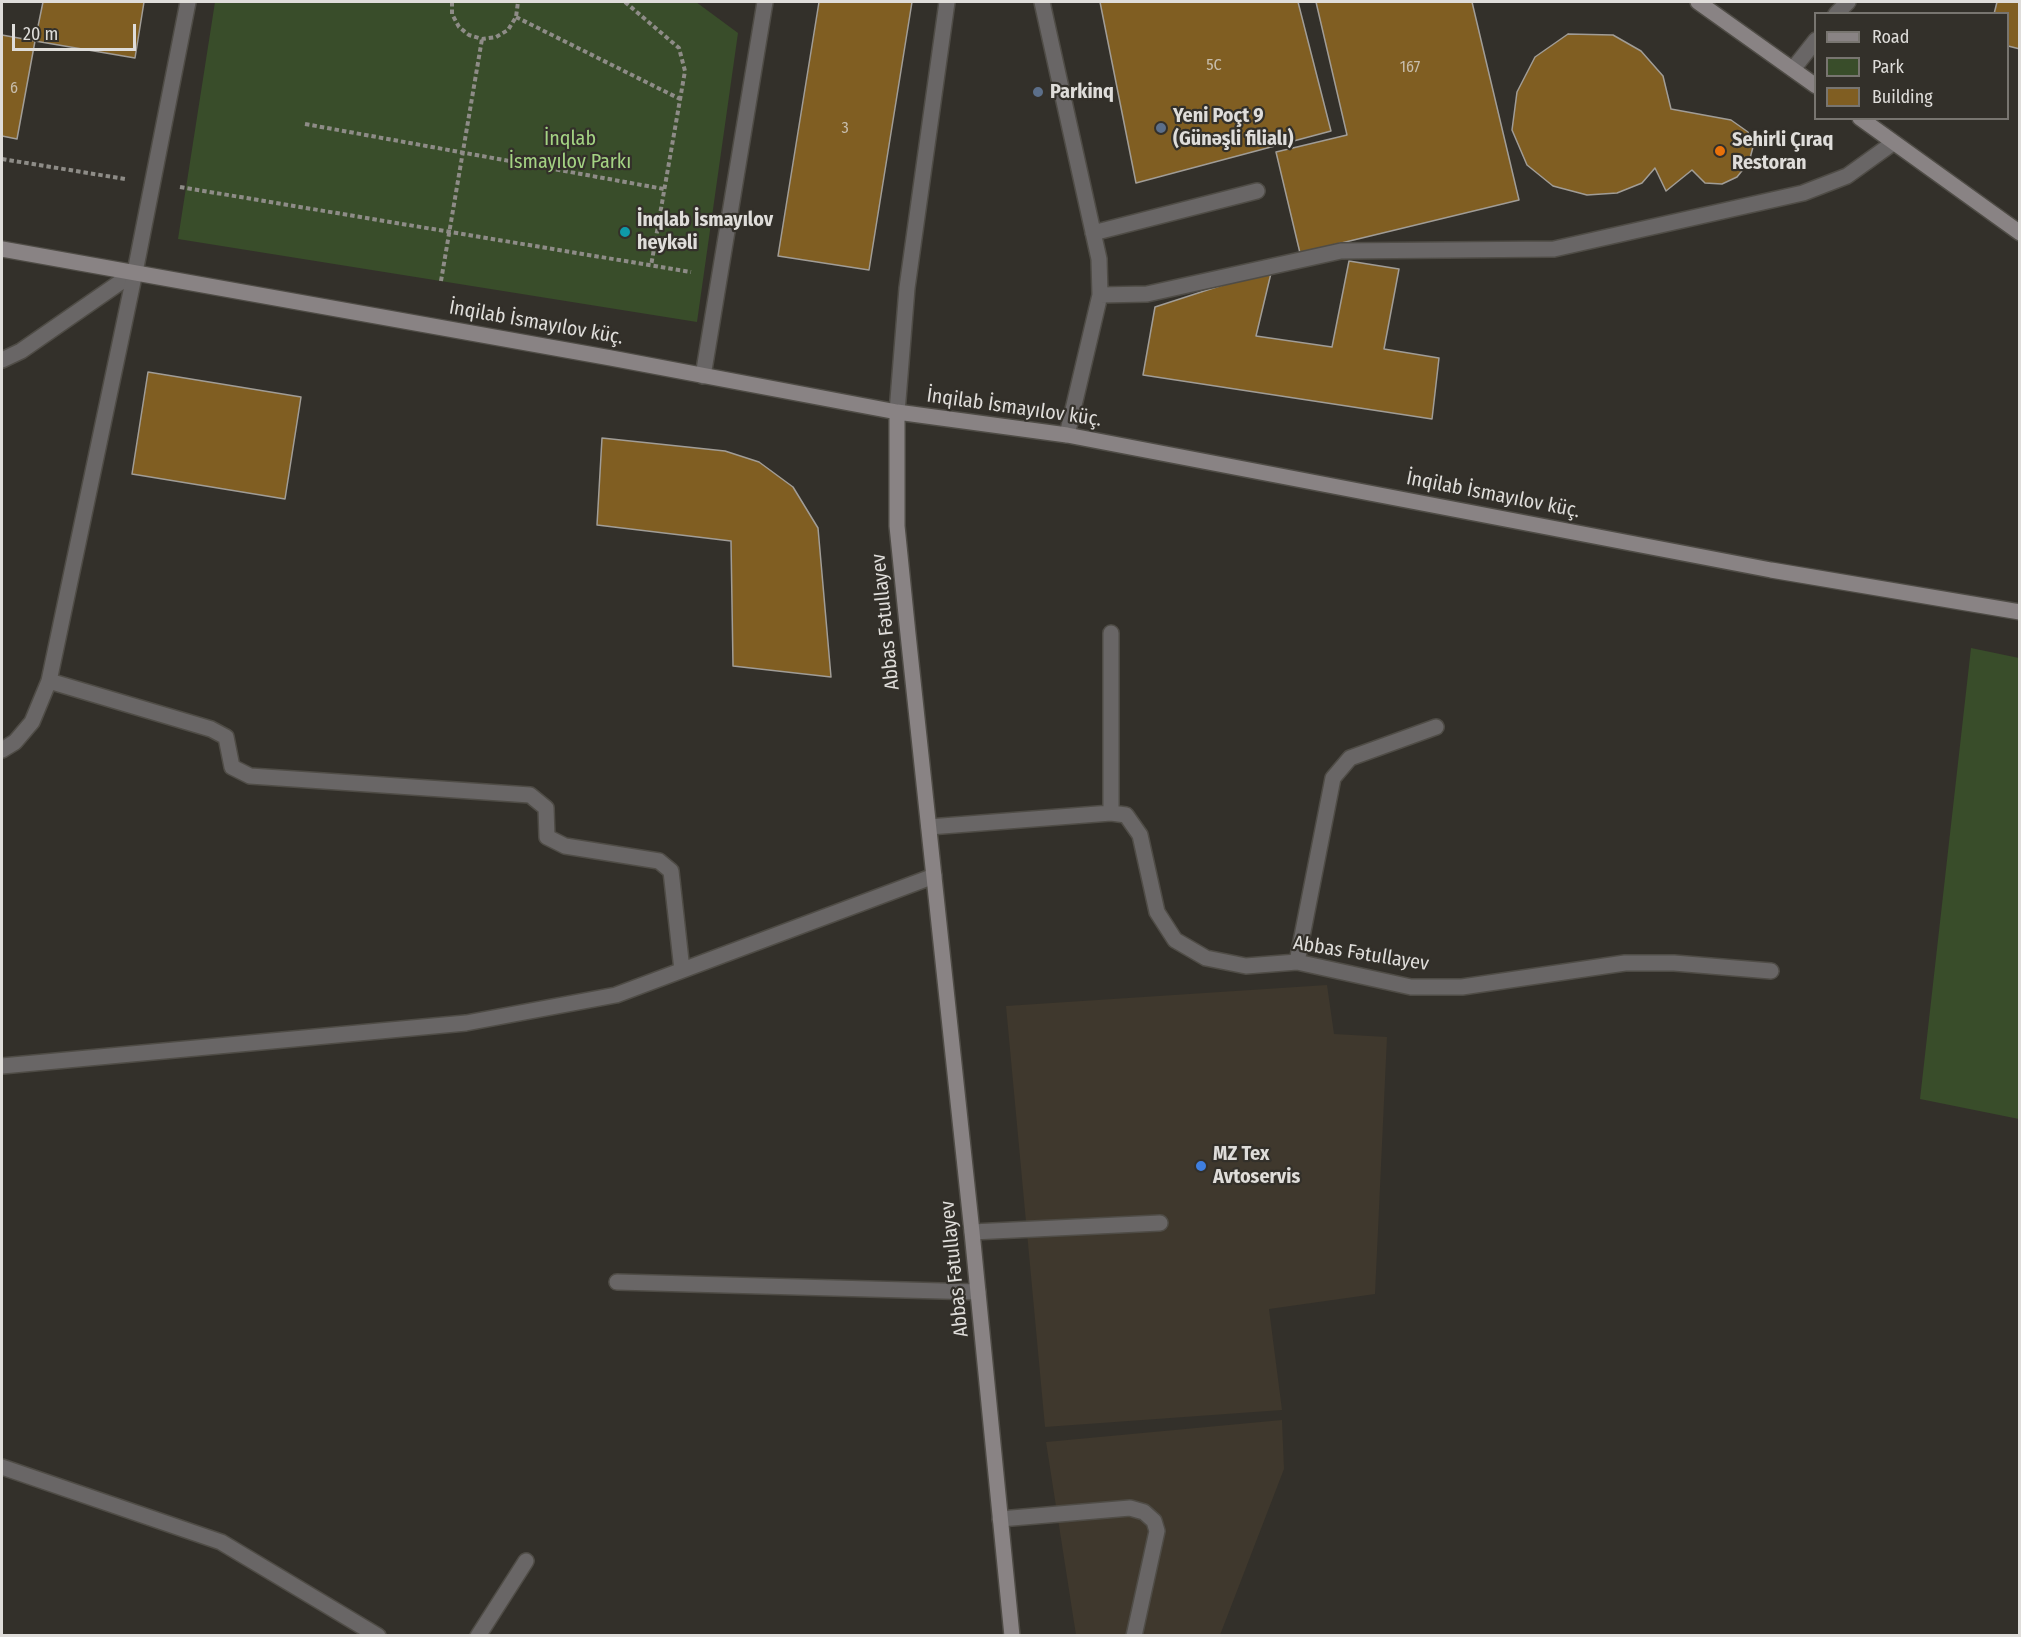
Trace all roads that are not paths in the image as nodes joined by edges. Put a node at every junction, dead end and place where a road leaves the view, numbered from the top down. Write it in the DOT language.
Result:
graph roads {
  1 [pos="188,2"];
  2 [pos="765,2"];
  3 [pos="947,2"];
  4 [pos="1042,2"];
  5 [pos="1698,2"];
  6 [pos="1814,41"];
  7 [pos="1793,69"];
  8 [pos="1814,85"];
  9 [pos="1863,120"];
  10 [pos="1893,143"];
  11 [pos="1257,191"];
  12 [pos="1093,233"];
  13 [pos="2019,233"];
  14 [pos="2,249"];
  15 [pos="135,272"];
  16 [pos="1100,296"];
  17 [pos="2,360"];
  18 [pos="703,376"];
  19 [pos="897,412"];
  20 [pos="1067,435"];
  21 [pos="2019,612"];
  22 [pos="1111,633"];
  23 [pos="49,681"];
  24 [pos="1436,727"];
  25 [pos="2,750"];
  26 [pos="1111,813"];
  27 [pos="929,827"];
  28 [pos="934,876"];
  29 [pos="1297,962"];
  30 [pos="682,970"];
  31 [pos="1771,971"];
  32 [pos="2,1066"];
  33 [pos="1160,1224"];
  34 [pos="972,1232"];
  35 [pos="617,1282"];
  36 [pos="978,1292"];
  37 [pos="2,1467"];
  38 [pos="1000,1519"];
  39 [pos="526,1561"];
  40 [pos="378,1635"];
  41 [pos="478,1635"];
  42 [pos="1011,1635"];
  43 [pos="1134,1635"];
  1 -- 15 [label="street"];
  2 -- 18 [label="street"];
  3 -- 19 [label="street"];
  4 -- 12 [label="street"];
  5 -- 7 [label="main road"];
  6 -- 7 [label="street"];
  7 -- 8 [label="main road"];
  9 -- 10 [label="main road"];
  10 -- 13 [label="main road"];
  10 -- 16 [label="street"];
  11 -- 12 [label="street"];
  12 -- 16 [label="street"];
  14 -- 15 [label="main road, İnqilab İsmayılov küç."];
  15 -- 17 [label="street"];
  15 -- 18 [label="main road, İnqilab İsmayılov küç."];
  15 -- 23 [label="street"];
  16 -- 20 [label="street"];
  18 -- 19 [label="main road, İnqilab İsmayılov küç."];
  19 -- 20 [label="main road, İnqilab İsmayılov küç."];
  19 -- 27 [label="main road, Abbas Fətullayev"];
  20 -- 21 [label="main road, İnqilab İsmayılov küç."];
  22 -- 26 [label="street"];
  23 -- 25 [label="street"];
  23 -- 30 [label="street"];
  24 -- 29 [label="street"];
  26 -- 27 [label="street"];
  26 -- 29 [label="street, Abbas Fətullayev"];
  27 -- 28 [label="main road, Abbas Fətullayev"];
  28 -- 30 [label="street"];
  28 -- 34 [label="main road, Abbas Fətullayev"];
  29 -- 31 [label="street, Abbas Fətullayev"];
  30 -- 32 [label="street"];
  33 -- 34 [label="street"];
  34 -- 36 [label="main road, Abbas Fətullayev"];
  35 -- 36 [label="street"];
  36 -- 38 [label="main road, Abbas Fətullayev"];
  37 -- 40 [label="street"];
  38 -- 42 [label="main road, Abbas Fətullayev"];
  38 -- 43 [label="street"];
  39 -- 41 [label="street"];
}
